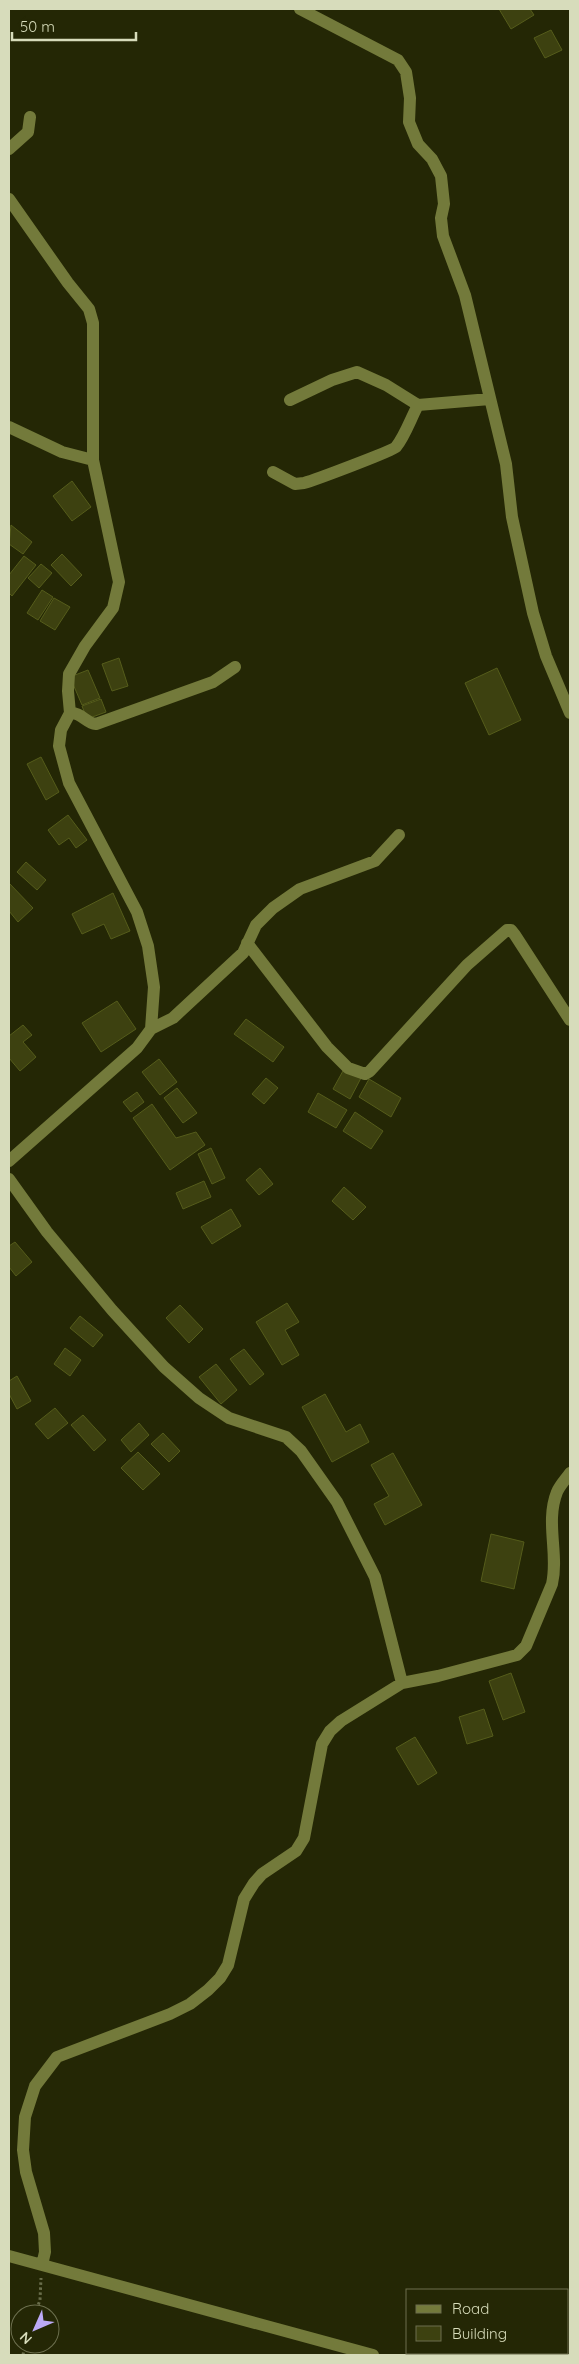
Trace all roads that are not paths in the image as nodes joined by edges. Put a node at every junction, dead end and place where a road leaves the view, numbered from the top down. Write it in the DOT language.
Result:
graph roads {
  1 [pos="300,9"];
  2 [pos="30,117"];
  3 [pos="9,149"];
  4 [pos="9,200"];
  5 [pos="490,399"];
  6 [pos="290,400"];
  7 [pos="418,405"];
  8 [pos="9,428"];
  9 [pos="93,460"];
  10 [pos="273,472"];
  11 [pos="236,667"];
  12 [pos="70,713"];
  13 [pos="570,714"];
  14 [pos="399,835"];
  15 [pos="247,943"];
  16 [pos="570,1020"];
  17 [pos="151,1030"];
  18 [pos="9,1160"];
  19 [pos="9,1179"];
  20 [pos="570,1473"];
  21 [pos="402,1683"];
  22 [pos="9,2256"];
  23 [pos="42,2264"];
  24 [pos="373,2355"];
  1 -- 5 [label="street"];
  2 -- 3 [label="street"];
  4 -- 9 [label="street"];
  5 -- 7 [label="street"];
  5 -- 13 [label="street"];
  6 -- 7 [label="street"];
  7 -- 10 [label="street"];
  8 -- 9 [label="street"];
  9 -- 12 [label="street"];
  11 -- 12 [label="street"];
  12 -- 17 [label="street"];
  14 -- 15 [label="street"];
  15 -- 16 [label="street"];
  15 -- 17 [label="street"];
  17 -- 18 [label="street"];
  19 -- 21 [label="street"];
  20 -- 21 [label="street"];
  21 -- 23 [label="street"];
  22 -- 23 [label="street"];
  23 -- 24 [label="street"];
}
